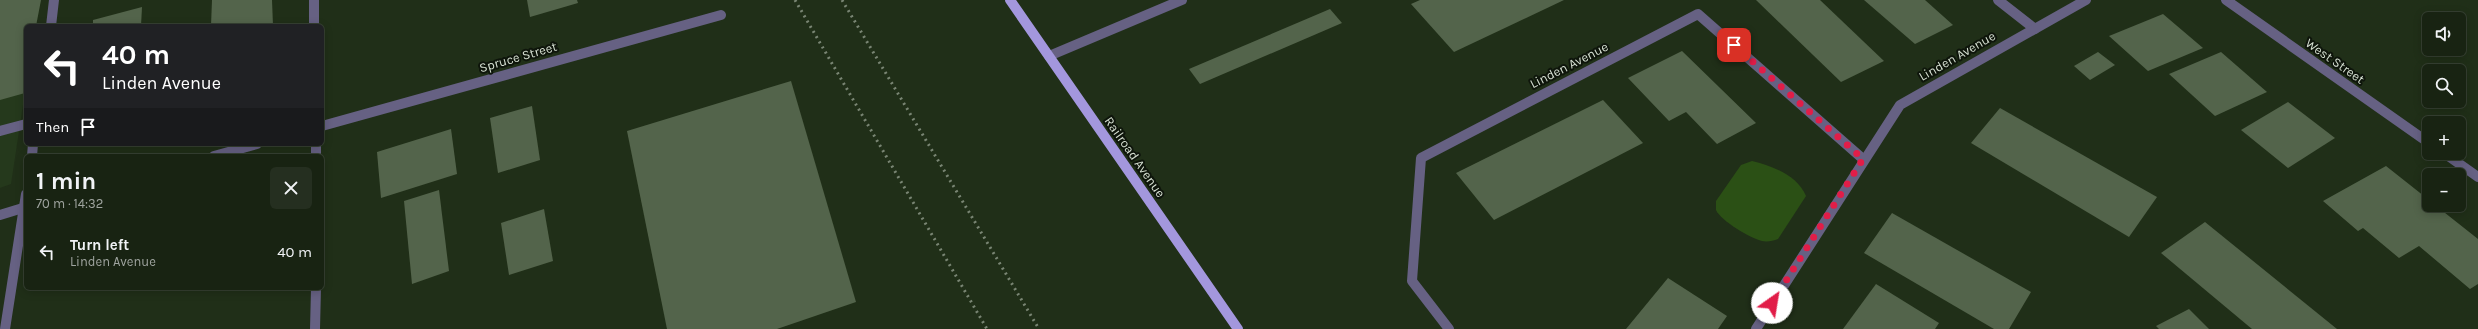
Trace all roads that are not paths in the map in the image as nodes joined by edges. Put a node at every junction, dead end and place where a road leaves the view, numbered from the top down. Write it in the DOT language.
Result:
graph roads {
  1 [pos="54,0"];
  2 [pos="314,0"];
  3 [pos="1010,0"];
  4 [pos="1182,0"];
  5 [pos="1998,0"];
  6 [pos="2086,0"];
  7 [pos="2226,0"];
  8 [pos="721,15"];
  9 [pos="51,24"];
  10 [pos="314,24"];
  11 [pos="2035,28"];
  12 [pos="1049,56"];
  13 [pos="24,125"];
  14 [pos="324,125"];
  15 [pos="0,131"];
  16 [pos="2422,138"];
  17 [pos="250,146"];
  18 [pos="221,154"];
  19 [pos="1863,159"];
  20 [pos="2454,160"];
  21 [pos="2478,177"];
  22 [pos="24,208"];
  23 [pos="24,214"];
  24 [pos="0,215"];
  25 [pos="316,290"];
  26 [pos="5,329"];
  27 [pos="316,329"];
  28 [pos="1238,329"];
  29 [pos="1449,329"];
  30 [pos="1756,329"];
  1 -- 9 [label="street"];
  2 -- 10 [label="street"];
  3 -- 12 [label="main road, Railroad Avenue"];
  4 -- 12 [label="street"];
  5 -- 11 [label="street"];
  6 -- 11 [label="street, Linden Avenue"];
  7 -- 16 [label="street, West Street"];
  8 -- 14 [label="street, Spruce Street"];
  11 -- 19 [label="street, Linden Avenue"];
  12 -- 28 [label="main road, Railroad Avenue"];
  13 -- 15 [label="street"];
  17 -- 18 [label="street"];
  19 -- 29 [label="street, Linden Avenue"];
  19 -- 30 [label="street, Linden Avenue"];
  20 -- 21 [label="street"];
  22 -- 24 [label="street"];
  23 -- 26 [label="street"];
  25 -- 27 [label="street"];
}
